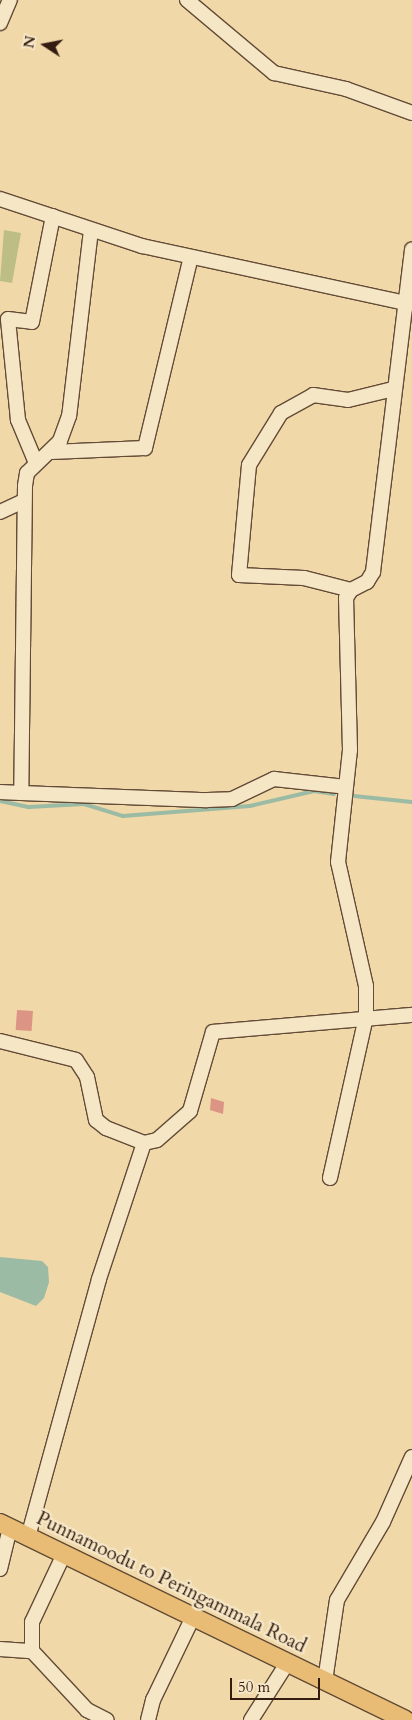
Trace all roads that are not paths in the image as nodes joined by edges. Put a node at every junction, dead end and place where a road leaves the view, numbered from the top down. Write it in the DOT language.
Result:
graph roads {
  1 [pos="10,0"];
  2 [pos="187,0"];
  3 [pos="0,23"];
  4 [pos="412,113"];
  5 [pos="0,199"];
  6 [pos="53,216"];
  7 [pos="90,230"];
  8 [pos="412,249"];
  9 [pos="191,257"];
  10 [pos="408,304"];
  11 [pos="400,331"];
  12 [pos="412,340"];
  13 [pos="393,389"];
  14 [pos="51,452"];
  15 [pos="36,463"];
  16 [pos="24,501"];
  17 [pos="0,512"];
  18 [pos="351,590"];
  19 [pos="346,787"];
  20 [pos="0,792"];
  21 [pos="21,793"];
  22 [pos="412,1015"];
  23 [pos="366,1017"];
  24 [pos="0,1041"];
  25 [pos="144,1143"];
  26 [pos="330,1178"];
  27 [pos="412,1457"];
  28 [pos="5,1526"];
  29 [pos="28,1537"];
  30 [pos="64,1554"];
  31 [pos="0,1569"];
  32 [pos="193,1617"];
  33 [pos="0,1649"];
  34 [pos="32,1652"];
  35 [pos="288,1662"];
  36 [pos="325,1681"];
  37 [pos="107,1720"];
  38 [pos="148,1720"];
  39 [pos="251,1720"];
  40 [pos="405,1720"];
  1 -- 3 [label="street"];
  2 -- 4 [label="street"];
  5 -- 6 [label="street"];
  6 -- 7 [label="street"];
  6 -- 15 [label="street"];
  7 -- 9 [label="street"];
  7 -- 14 [label="street"];
  8 -- 10 [label="street"];
  9 -- 10 [label="street"];
  9 -- 14 [label="street"];
  10 -- 11 [label="street"];
  11 -- 12 [label="street"];
  11 -- 13 [label="street"];
  13 -- 18 [label="street"];
  13 -- 18 [label="street"];
  14 -- 15 [label="street"];
  15 -- 16 [label="street"];
  16 -- 17 [label="street"];
  16 -- 21 [label="street"];
  18 -- 19 [label="street"];
  19 -- 21 [label="street"];
  19 -- 23 [label="street"];
  20 -- 21 [label="street"];
  22 -- 23 [label="street"];
  23 -- 25 [label="street"];
  23 -- 26 [label="street"];
  24 -- 25 [label="street"];
  25 -- 29 [label="street"];
  27 -- 36 [label="street"];
  28 -- 29 [label="main road, Punnamoodu to Peringammala Road"];
  28 -- 31 [label="street"];
  29 -- 30 [label="main road, Punnamoodu to Peringammala Road"];
  30 -- 32 [label="main road, Punnamoodu to Peringammala Road"];
  30 -- 34 [label="street"];
  32 -- 35 [label="main road, Punnamoodu to Peringammala Road"];
  32 -- 38 [label="street"];
  33 -- 34 [label="street"];
  34 -- 37 [label="street"];
  35 -- 36 [label="main road, Punnamoodu to Peringammala Road"];
  35 -- 39 [label="street"];
  36 -- 40 [label="main road, Punnamoodu to Peringammala Road"];
}
